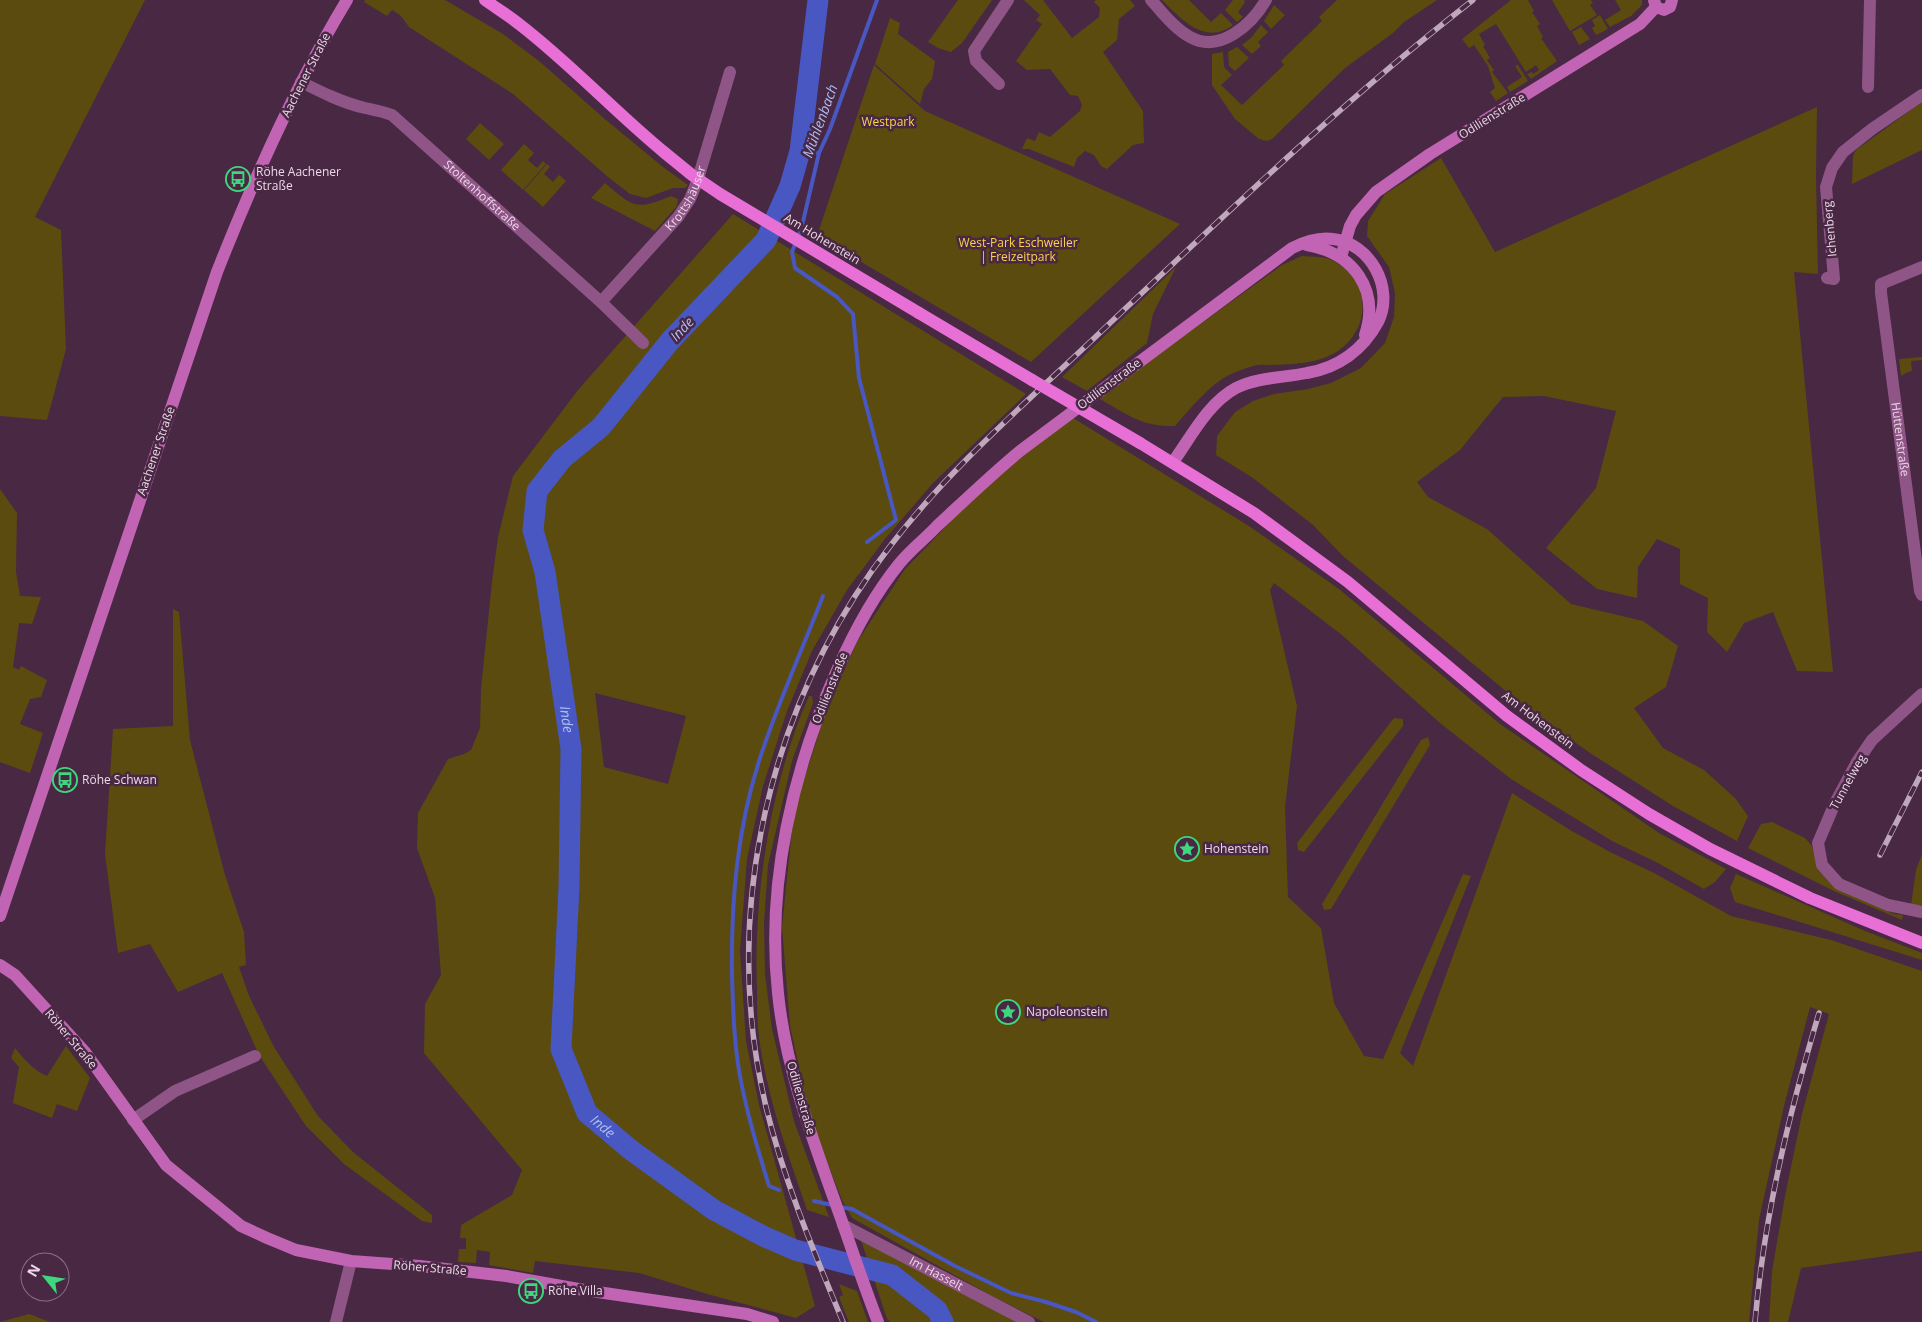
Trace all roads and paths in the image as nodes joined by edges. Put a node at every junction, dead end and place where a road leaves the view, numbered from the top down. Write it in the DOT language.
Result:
graph roads {
  1 [pos="346,0"];
  2 [pos="485,0"];
  3 [pos="1008,0"];
  4 [pos="1151,0"];
  5 [pos="1266,0"];
  6 [pos="1672,0"];
  7 [pos="1870,0"];
  8 [pos="1655,4"];
  9 [pos="730,72"];
  10 [pos="301,82"];
  11 [pos="999,84"];
  12 [pos="1868,88"];
  13 [pos="1922,95"];
  14 [pos="1346,242"];
  15 [pos="1300,244"];
  16 [pos="1341,257"];
  17 [pos="1922,267"];
  18 [pos="1827,278"];
  19 [pos="601,302"];
  20 [pos="643,343"];
  21 [pos="1362,345"];
  22 [pos="1173,462"];
  23 [pos="1922,595"];
  24 [pos="1922,694"];
  25 [pos="1922,912"];
  26 [pos="0,916"];
  27 [pos="1922,944"];
  28 [pos="0,965"];
  29 [pos="255,1056"];
  30 [pos="133,1120"];
  31 [pos="841,1219"];
  32 [pos="351,1262"];
  33 [pos="336,1322"];
  34 [pos="773,1322"];
  35 [pos="878,1322"];
  36 [pos="1029,1322"];
  1 -- 10 [label="main road, Aachener Straße"];
  2 -- 22 [label="main road, Am Hohenstein, bridge"];
  3 -- 11 [label="street"];
  4 -- 5 [label="street"];
  6 -- 8 [label="main road"];
  7 -- 12 [label="street"];
  8 -- 14 [label="main road, Odilienstraße"];
  9 -- 19 [label="street, Krottshäuser"];
  10 -- 19 [label="street, Stoltenhoffstraße"];
  10 -- 26 [label="main road, Aachener Straße"];
  13 -- 18 [label="street, Ichenberg"];
  14 -- 15 [label="main road, Odilienstraße"];
  14 -- 16 [label="main road, Odilienstraße"];
  14 -- 21 [label="main road"];
  15 -- 16 [label="main road"];
  15 -- 31 [label="main road, Odilienstraße"];
  16 -- 21 [label="main road"];
  17 -- 23 [label="street, Hüttenstraße"];
  19 -- 20 [label="street, Stoltenhoffstraße"];
  21 -- 22 [label="main road"];
  22 -- 27 [label="main road, Am Hohenstein"];
  24 -- 25 [label="street, Tunnelweg"];
  28 -- 30 [label="main road, Röher Straße"];
  29 -- 30 [label="street"];
  30 -- 32 [label="main road, Röher Straße"];
  31 -- 35 [label="main road, Odilienstraße"];
  31 -- 36 [label="street, Im Hasselt"];
  32 -- 33 [label="street"];
  32 -- 34 [label="main road, Röher Straße"];
}
